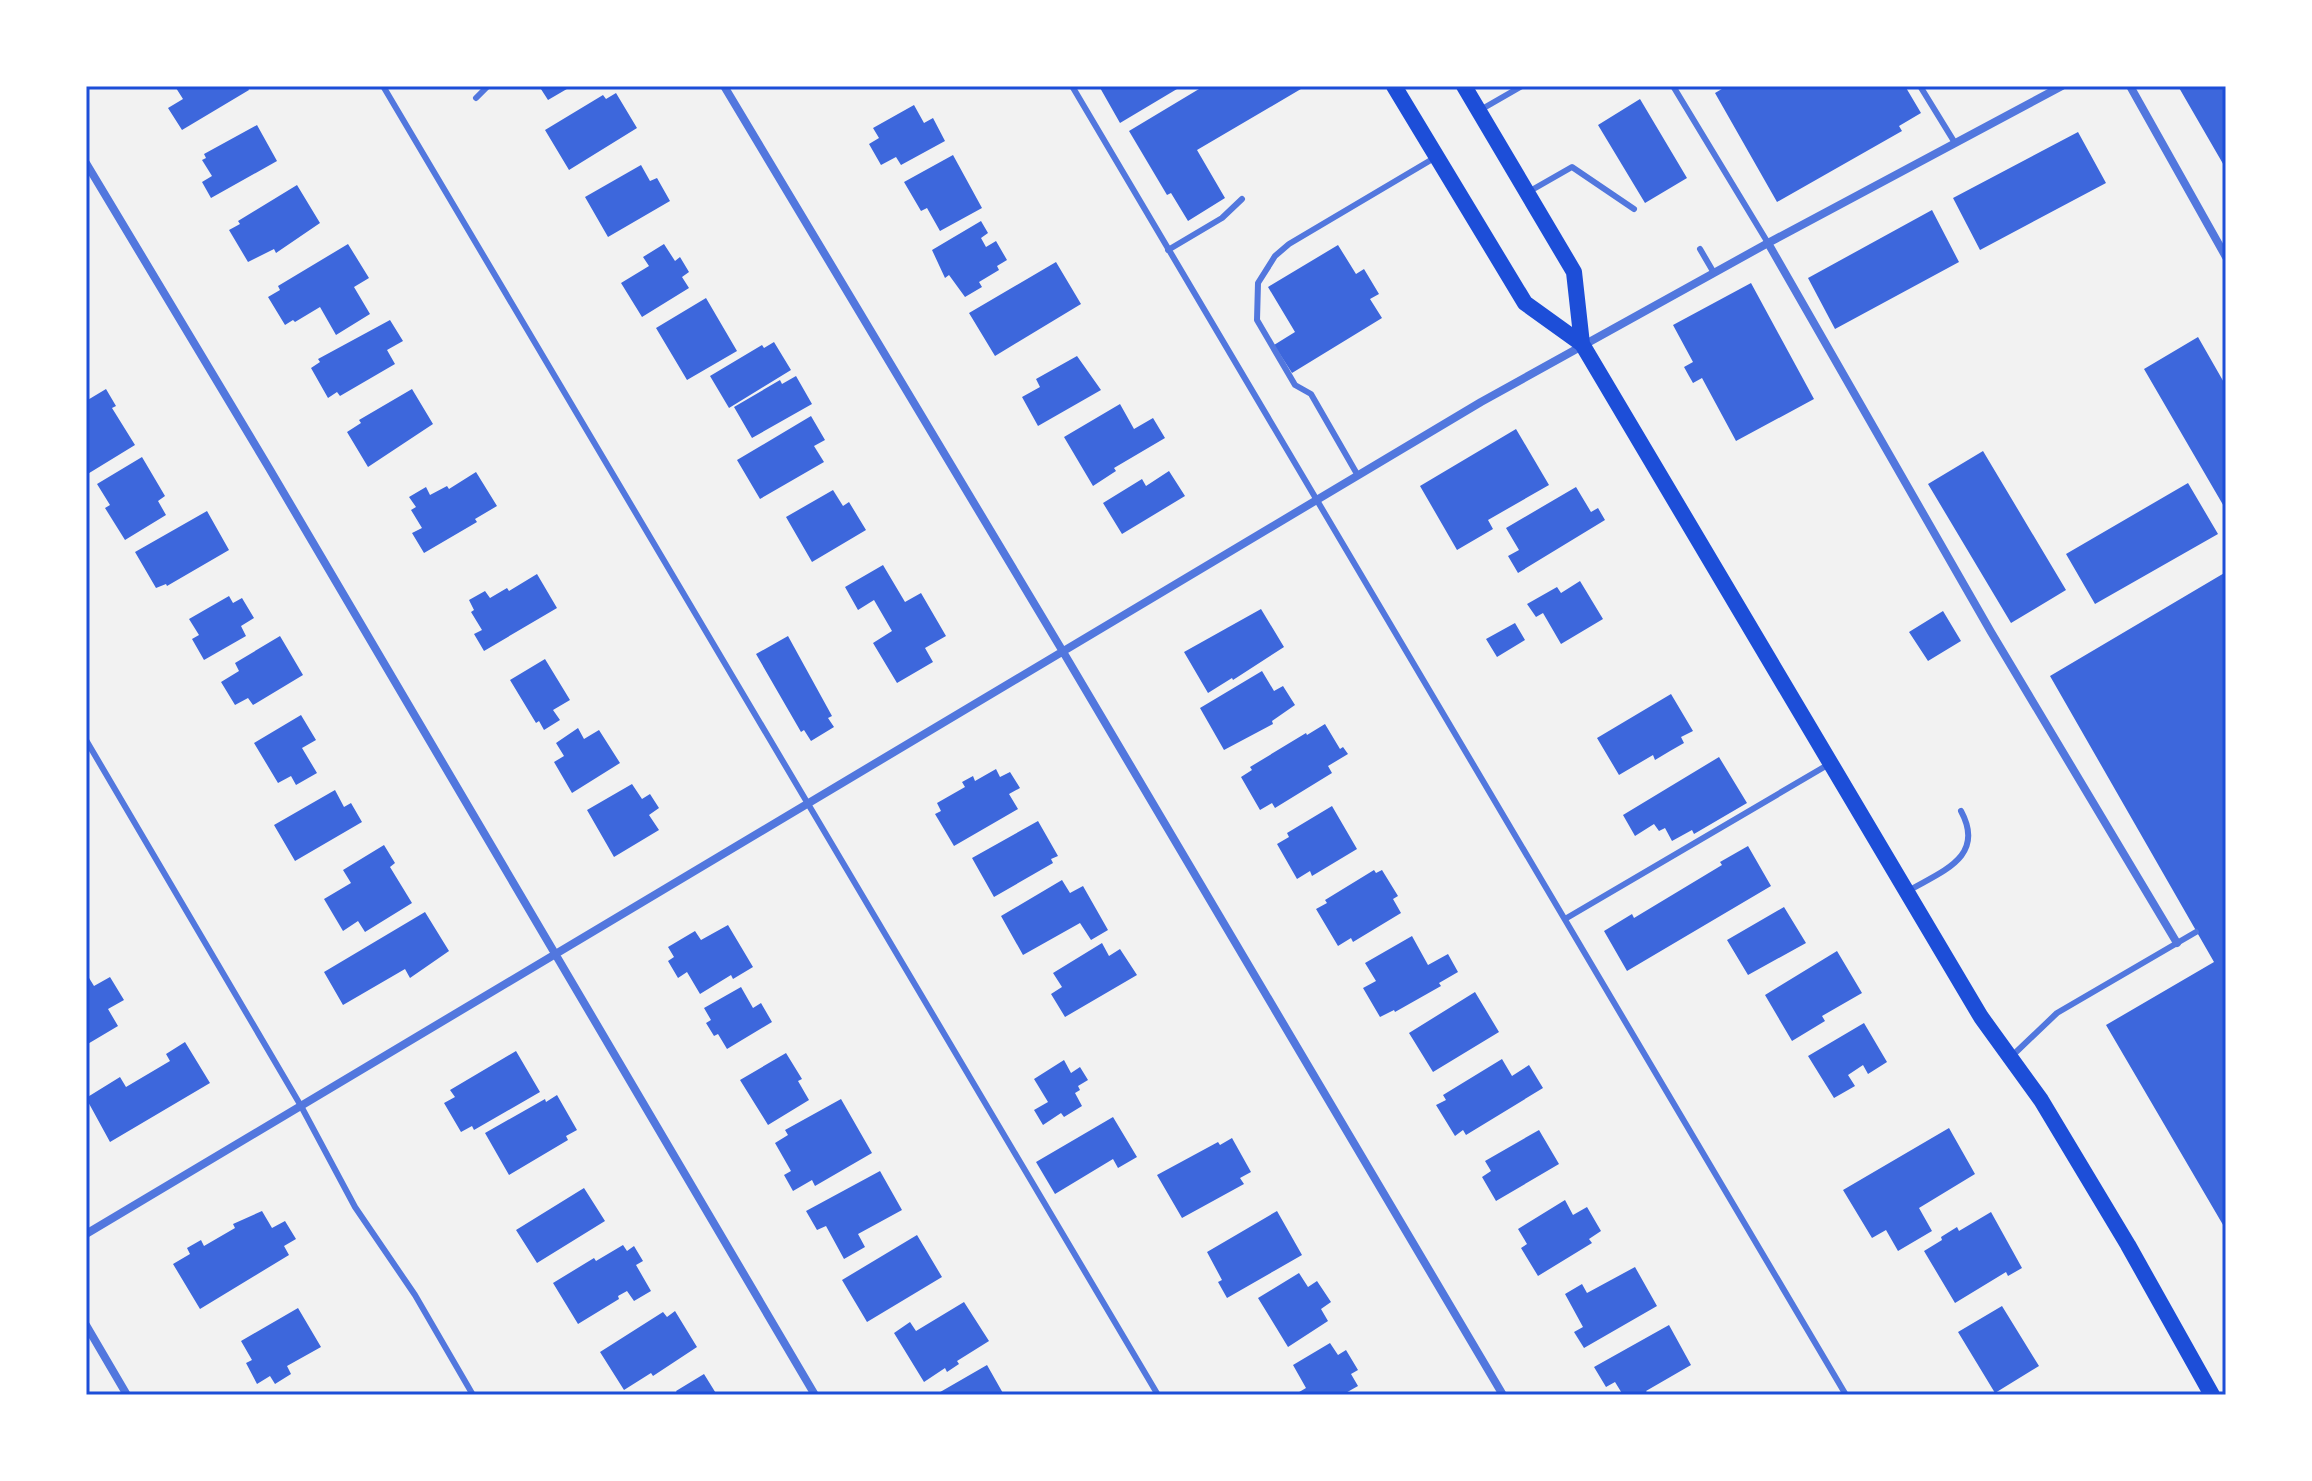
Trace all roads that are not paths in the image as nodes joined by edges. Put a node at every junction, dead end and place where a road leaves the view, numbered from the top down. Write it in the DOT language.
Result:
graph roads {
  1 [pos="383,86"];
  2 [pos="488,86"];
  3 [pos="724,86"];
  4 [pos="1072,86"];
  5 [pos="1394,86"];
  6 [pos="1464,86"];
  7 [pos="1522,86"];
  8 [pos="1673,86"];
  9 [pos="1920,86"];
  10 [pos="2062,86"];
  11 [pos="2130,86"];
  12 [pos="476,98"];
  13 [pos="1479,111"];
  14 [pos="1955,143"];
  15 [pos="1437,157"];
  16 [pos="86,163"];
  17 [pos="1527,192"];
  18 [pos="1242,199"];
  19 [pos="1634,209"];
  20 [pos="1768,243"];
  21 [pos="1700,249"];
  22 [pos="1168,250"];
  23 [pos="2226,257"];
  24 [pos="1714,273"];
  25 [pos="1582,344"];
  26 [pos="1357,474"];
  27 [pos="1315,499"];
  28 [pos="1062,650"];
  29 [pos="86,740"];
  30 [pos="1832,763"];
  31 [pos="807,803"];
  32 [pos="1961,811"];
  33 [pos="1908,891"];
  34 [pos="1565,919"];
  35 [pos="2196,932"];
  36 [pos="2177,943"];
  37 [pos="554,954"];
  38 [pos="2010,1058"];
  39 [pos="301,1106"];
  40 [pos="86,1234"];
  41 [pos="86,1325"];
  42 [pos="2205,1392"];
  43 [pos="127,1395"];
  44 [pos="473,1395"];
  45 [pos="815,1395"];
  46 [pos="1158,1395"];
  47 [pos="1503,1395"];
  48 [pos="1846,1395"];
  1 -- 31 [label="lane"];
  2 -- 12 [label="lane"];
  3 -- 28 [label="street"];
  4 -- 22 [label="lane"];
  5 -- 15 [label="main road"];
  6 -- 13 [label="main road"];
  7 -- 13 [label="lane"];
  8 -- 20 [label="lane"];
  9 -- 14 [label="lane"];
  10 -- 14 [label="street"];
  11 -- 23 [label="street"];
  13 -- 17 [label="main road"];
  14 -- 20 [label="street"];
  15 -- 25 [label="main road"];
  15 -- 26 [label="lane"];
  16 -- 37 [label="street"];
  17 -- 19 [label="lane"];
  17 -- 25 [label="main road"];
  18 -- 22 [label="lane"];
  20 -- 24 [label="street"];
  20 -- 36 [label="street"];
  21 -- 24 [label="lane"];
  22 -- 27 [label="lane"];
  24 -- 25 [label="street"];
  25 -- 26 [label="street"];
  25 -- 30 [label="main road"];
  26 -- 27 [label="street"];
  27 -- 28 [label="street"];
  27 -- 34 [label="lane"];
  28 -- 31 [label="street"];
  28 -- 47 [label="street"];
  29 -- 39 [label="lane"];
  30 -- 33 [label="main road"];
  30 -- 34 [label="lane"];
  31 -- 37 [label="street"];
  31 -- 46 [label="lane"];
  32 -- 33 [label="lane"];
  33 -- 38 [label="main road"];
  34 -- 48 [label="lane"];
  35 -- 36 [label="lane"];
  36 -- 38 [label="lane"];
  37 -- 39 [label="street"];
  37 -- 45 [label="street"];
  38 -- 42 [label="main road"];
  39 -- 40 [label="street"];
  39 -- 44 [label="lane"];
  41 -- 43 [label="street"];
}
